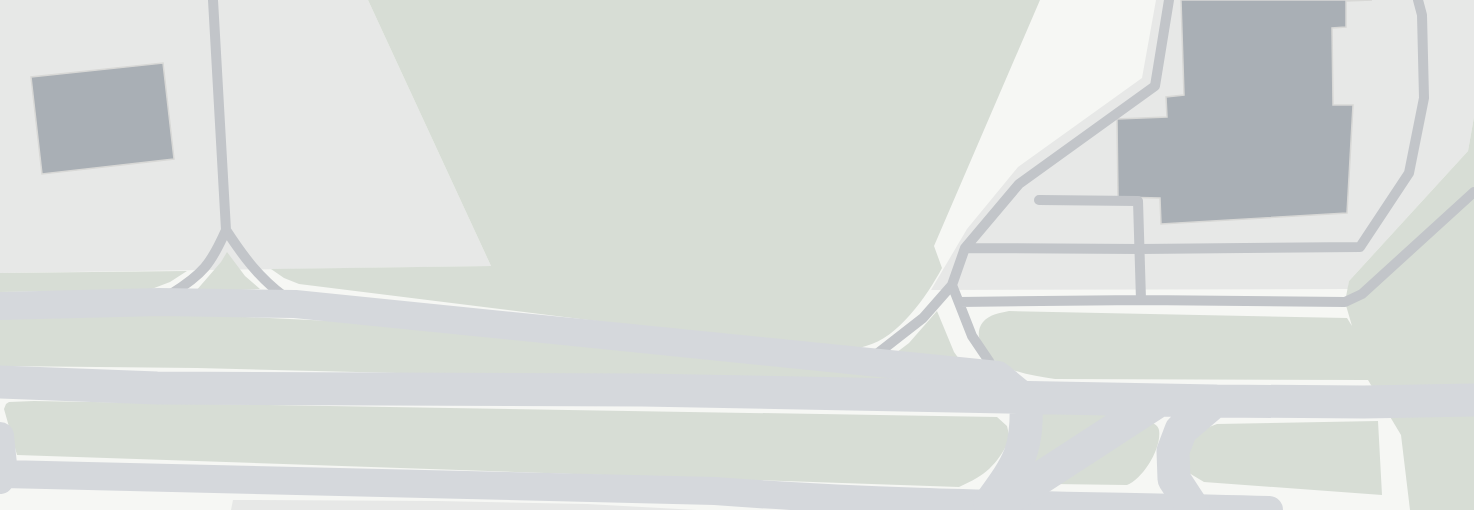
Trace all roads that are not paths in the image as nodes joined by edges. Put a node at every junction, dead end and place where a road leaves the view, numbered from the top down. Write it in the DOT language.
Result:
graph roads {
  1 [pos="213,0"];
  2 [pos="1169,0"];
  3 [pos="1418,0"];
  4 [pos="1474,192"];
  5 [pos="1039,200"];
  6 [pos="226,230"];
  7 [pos="964,248"];
  8 [pos="1140,249"];
  9 [pos="952,285"];
  10 [pos="1140,300"];
  11 [pos="159,302"];
  12 [pos="958,302"];
  13 [pos="295,304"];
  14 [pos="0,306"];
  15 [pos="867,361"];
  16 [pos="998,375"];
  17 [pos="0,382"];
  18 [pos="1026,398"];
  19 [pos="1160,400"];
  20 [pos="1474,400"];
  21 [pos="1215,401"];
  22 [pos="0,436"];
  23 [pos="2,477"];
  24 [pos="994,504"];
  25 [pos="1126,508"];
  26 [pos="1193,508"];
  27 [pos="1269,510"];
  1 -- 6 [label="lane"];
  2 -- 7 [label="lane"];
  3 -- 8 [label="lane"];
  4 -- 10 [label="lane"];
  5 -- 8 [label="lane"];
  6 -- 11 [label="lane"];
  6 -- 13 [label="lane"];
  7 -- 8 [label="lane"];
  7 -- 9 [label="lane"];
  8 -- 10 [label="lane"];
  9 -- 12 [label="lane"];
  9 -- 15 [label="lane"];
  10 -- 12 [label="lane"];
  11 -- 13 [label="main road"];
  11 -- 14 [label="main road"];
  12 -- 16 [label="lane"];
  13 -- 15 [label="main road"];
  15 -- 16 [label="main road"];
  16 -- 18 [label="main road"];
  17 -- 18 [label="highway"];
  18 -- 19 [label="highway"];
  18 -- 24 [label="highway"];
  19 -- 21 [label="highway"];
  19 -- 24 [label="highway"];
  20 -- 21 [label="highway"];
  21 -- 26 [label="highway"];
  22 -- 23 [label="main road"];
  23 -- 24 [label="main road"];
  24 -- 25 [label="main road"];
  25 -- 26 [label="main road"];
  26 -- 27 [label="main road"];
}
